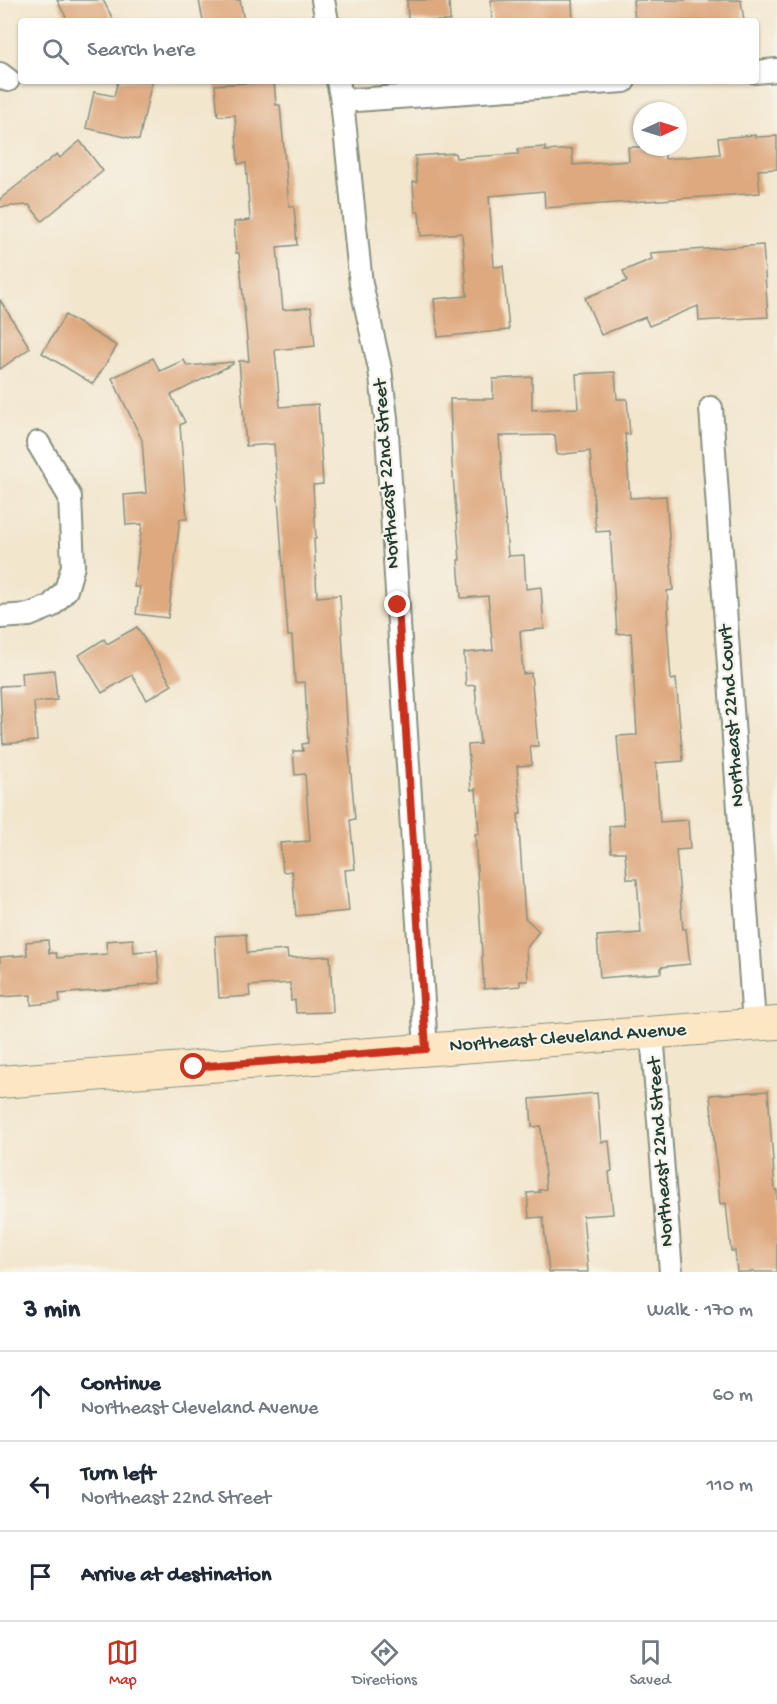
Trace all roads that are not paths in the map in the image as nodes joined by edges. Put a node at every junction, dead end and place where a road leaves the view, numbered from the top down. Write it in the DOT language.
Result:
graph roads {
  1 [pos="323,0"];
  2 [pos="326,18"];
  3 [pos="777,70"];
  4 [pos="759,72"];
  5 [pos="539,84"];
  6 [pos="340,91"];
  7 [pos="711,408"];
  8 [pos="38,443"];
  9 [pos="0,617"];
  10 [pos="766,1024"];
  11 [pos="652,1033"];
  12 [pos="426,1049"];
  13 [pos="0,1082"];
  14 [pos="671,1272"];
  1 -- 2 [label="street"];
  3 -- 4 [label="street"];
  5 -- 6 [label="street"];
  6 -- 12 [label="street, Northeast 22nd Street"];
  7 -- 10 [label="street, Northeast 22nd Court"];
  8 -- 9 [label="street"];
  10 -- 11 [label="street, Northeast Cleveland Avenue"];
  11 -- 12 [label="street, Northeast Cleveland Avenue"];
  11 -- 14 [label="street, Northeast 22nd Street"];
  12 -- 13 [label="street, Northeast Cleveland Avenue"];
}
